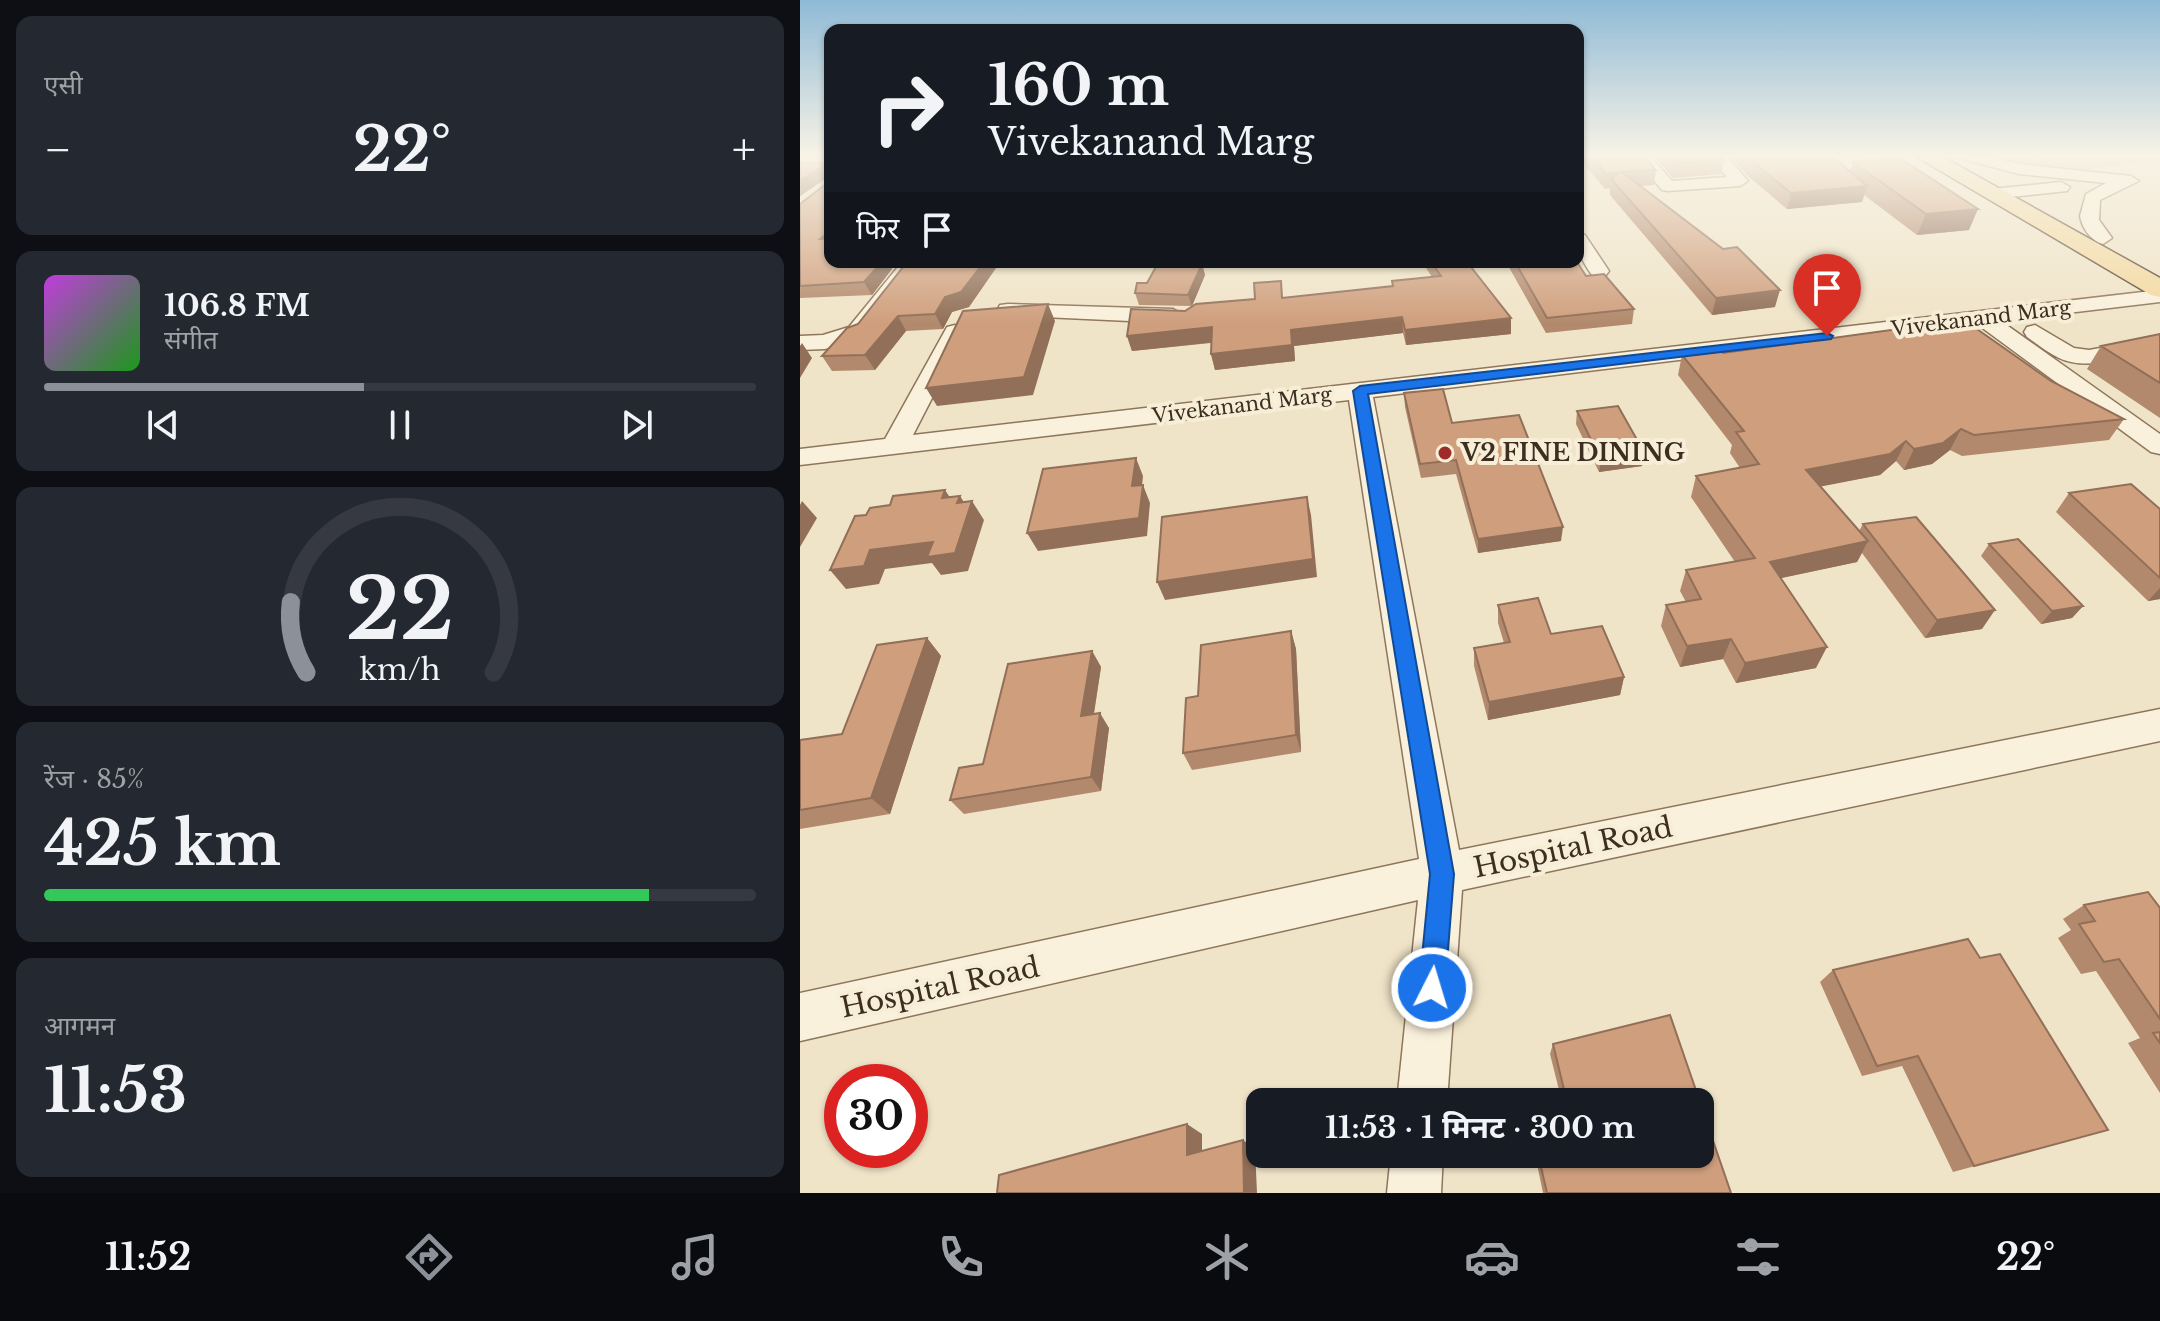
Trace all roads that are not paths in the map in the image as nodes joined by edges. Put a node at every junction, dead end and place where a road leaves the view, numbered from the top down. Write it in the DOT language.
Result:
graph roads {
  1 [pos="2025,213"];
  2 [pos="2057,213"];
  3 [pos="2088,213"];
  4 [pos="2103,238"];
  5 [pos="1584,248"];
  6 [pos="907,268"];
  7 [pos="2160,269"];
  8 [pos="1599,271"];
  9 [pos="2160,289"];
  10 [pos="2160,296"];
  11 [pos="2011,315"];
  12 [pos="1190,316"];
  13 [pos="1982,318"];
  14 [pos="800,343"];
  15 [pos="2160,344"];
  16 [pos="1360,391"];
  17 [pos="894,446"];
  18 [pos="2160,446"];
  19 [pos="800,457"];
  20 [pos="2160,725"];
  21 [pos="1442,874"];
  22 [pos="800,1017"];
  23 [pos="1423,1088"];
  24 [pos="1416,1168"];
  25 [pos="1414,1193"];
  1 -- 9 [label="main road"];
  2 -- 4 [label="main road"];
  3 -- 4 [label="street"];
  4 -- 7 [label="main road"];
  5 -- 8 [label="street"];
  6 -- 14 [label="street"];
  10 -- 11 [label="street, Vivekanand Marg"];
  11 -- 13 [label="street, Vivekanand Marg"];
  11 -- 15 [label="street"];
  12 -- 17 [label="street"];
  13 -- 16 [label="street, Vivekanand Marg"];
  13 -- 18 [label="street"];
  16 -- 17 [label="street, Vivekanand Marg"];
  16 -- 21 [label="street"];
  17 -- 19 [label="street, Vivekanand Marg"];
  20 -- 21 [label="street, Hospital Road"];
  21 -- 22 [label="street, Hospital Road"];
  21 -- 23 [label="street"];
  24 -- 25 [label="street"];
}
